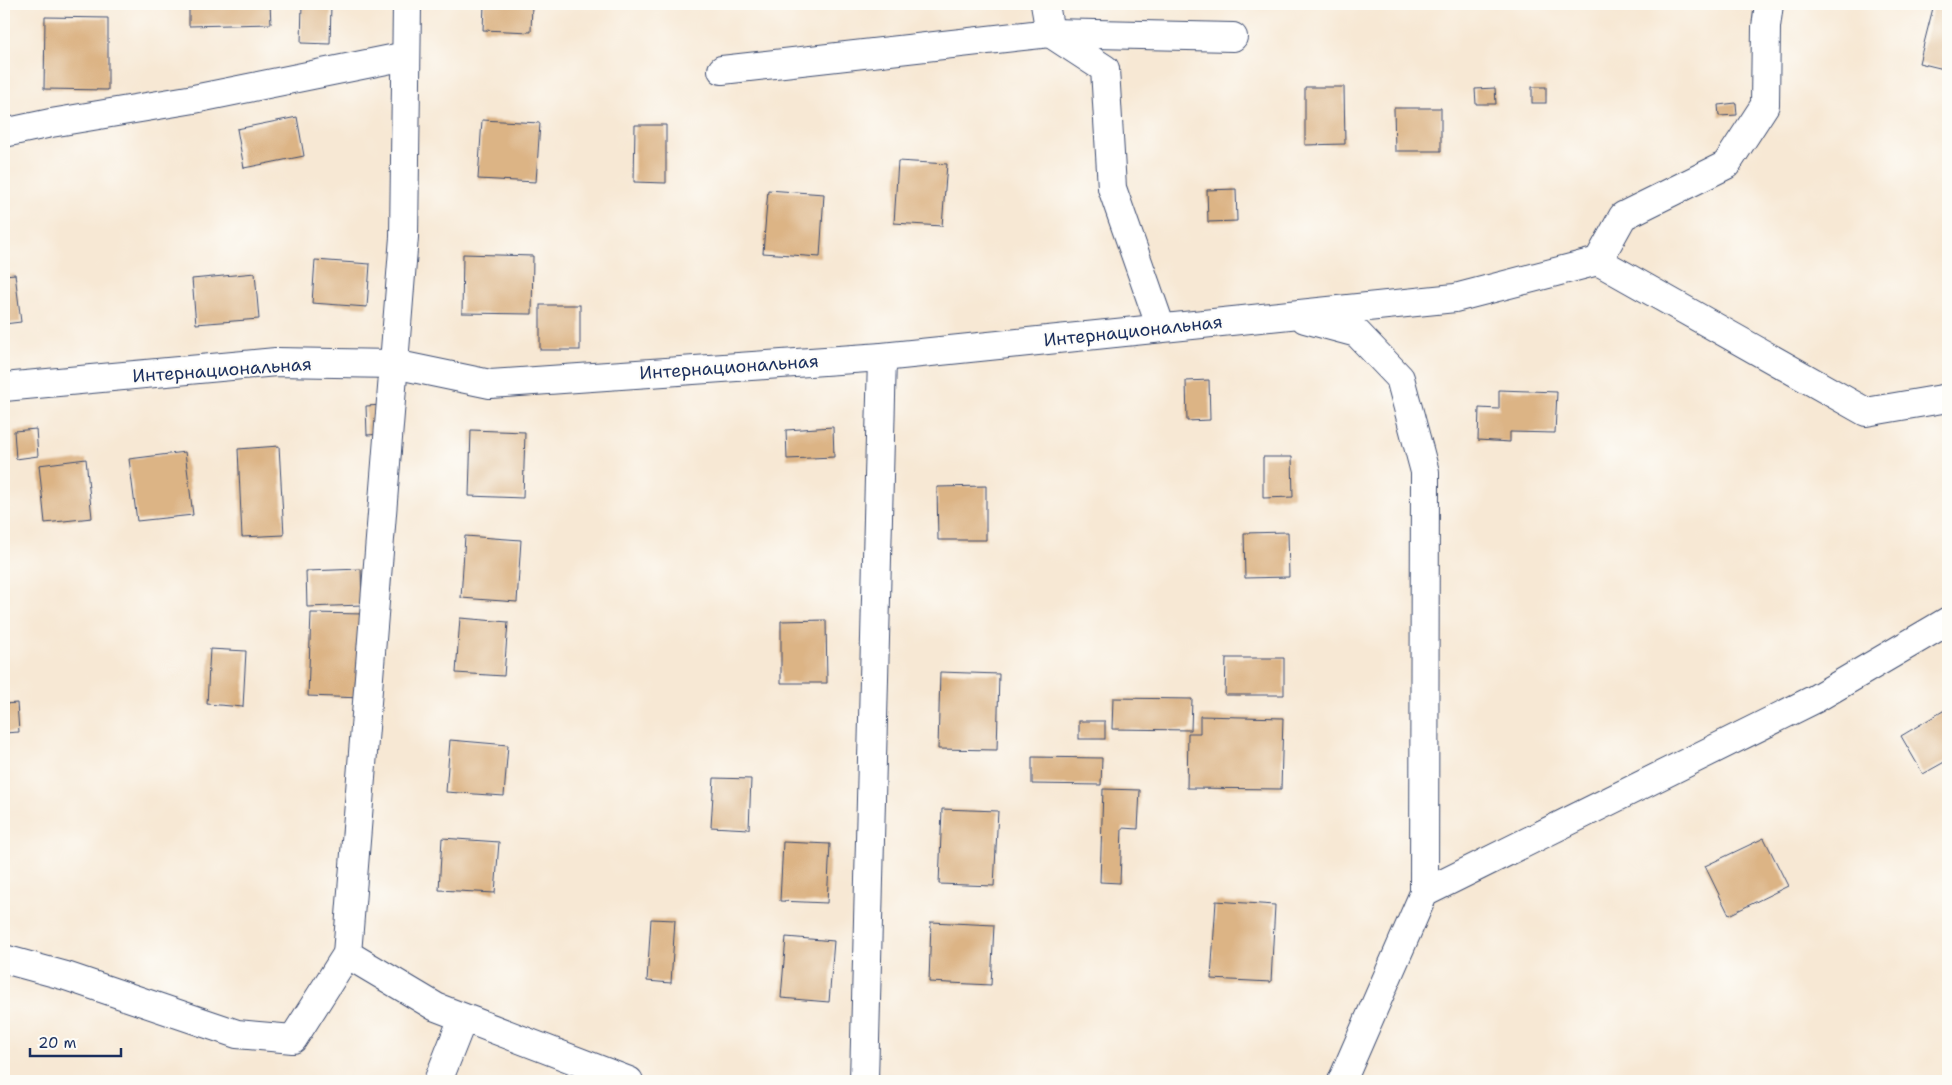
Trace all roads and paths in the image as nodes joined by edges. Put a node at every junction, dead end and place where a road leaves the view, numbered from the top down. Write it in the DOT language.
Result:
graph roads {
  1 [pos="407,4"];
  2 [pos="1045,4"];
  3 [pos="1769,4"];
  4 [pos="1050,33"];
  5 [pos="1233,37"];
  6 [pos="406,56"];
  7 [pos="722,70"];
  8 [pos="4,133"];
  9 [pos="1598,261"];
  10 [pos="1291,315"];
  11 [pos="1161,328"];
  12 [pos="882,357"];
  13 [pos="394,364"];
  14 [pos="4,387"];
  15 [pos="1948,398"];
  16 [pos="1948,621"];
  17 [pos="1424,892"];
  18 [pos="347,954"];
  19 [pos="4,958"];
  20 [pos="463,1018"];
  21 [pos="438,1081"];
  22 [pos="629,1081"];
  23 [pos="864,1081"];
  24 [pos="1342,1081"];
  1 -- 6 [label="street"];
  2 -- 4 [label="street"];
  3 -- 9 [label="street"];
  4 -- 5 [label="street"];
  4 -- 7 [label="street"];
  4 -- 11 [label="street"];
  6 -- 8 [label="street"];
  6 -- 13 [label="street"];
  9 -- 10 [label="street, Интернациональная"];
  9 -- 15 [label="street"];
  10 -- 11 [label="street, Интернациональная"];
  10 -- 17 [label="street"];
  11 -- 12 [label="street, Интернациональная"];
  12 -- 13 [label="street, Интернациональная"];
  12 -- 23 [label="street"];
  13 -- 14 [label="street, Интернациональная"];
  13 -- 18 [label="street"];
  16 -- 17 [label="street"];
  17 -- 24 [label="street"];
  18 -- 19 [label="street"];
  18 -- 20 [label="street"];
  20 -- 21 [label="street"];
  20 -- 22 [label="street"];
}
